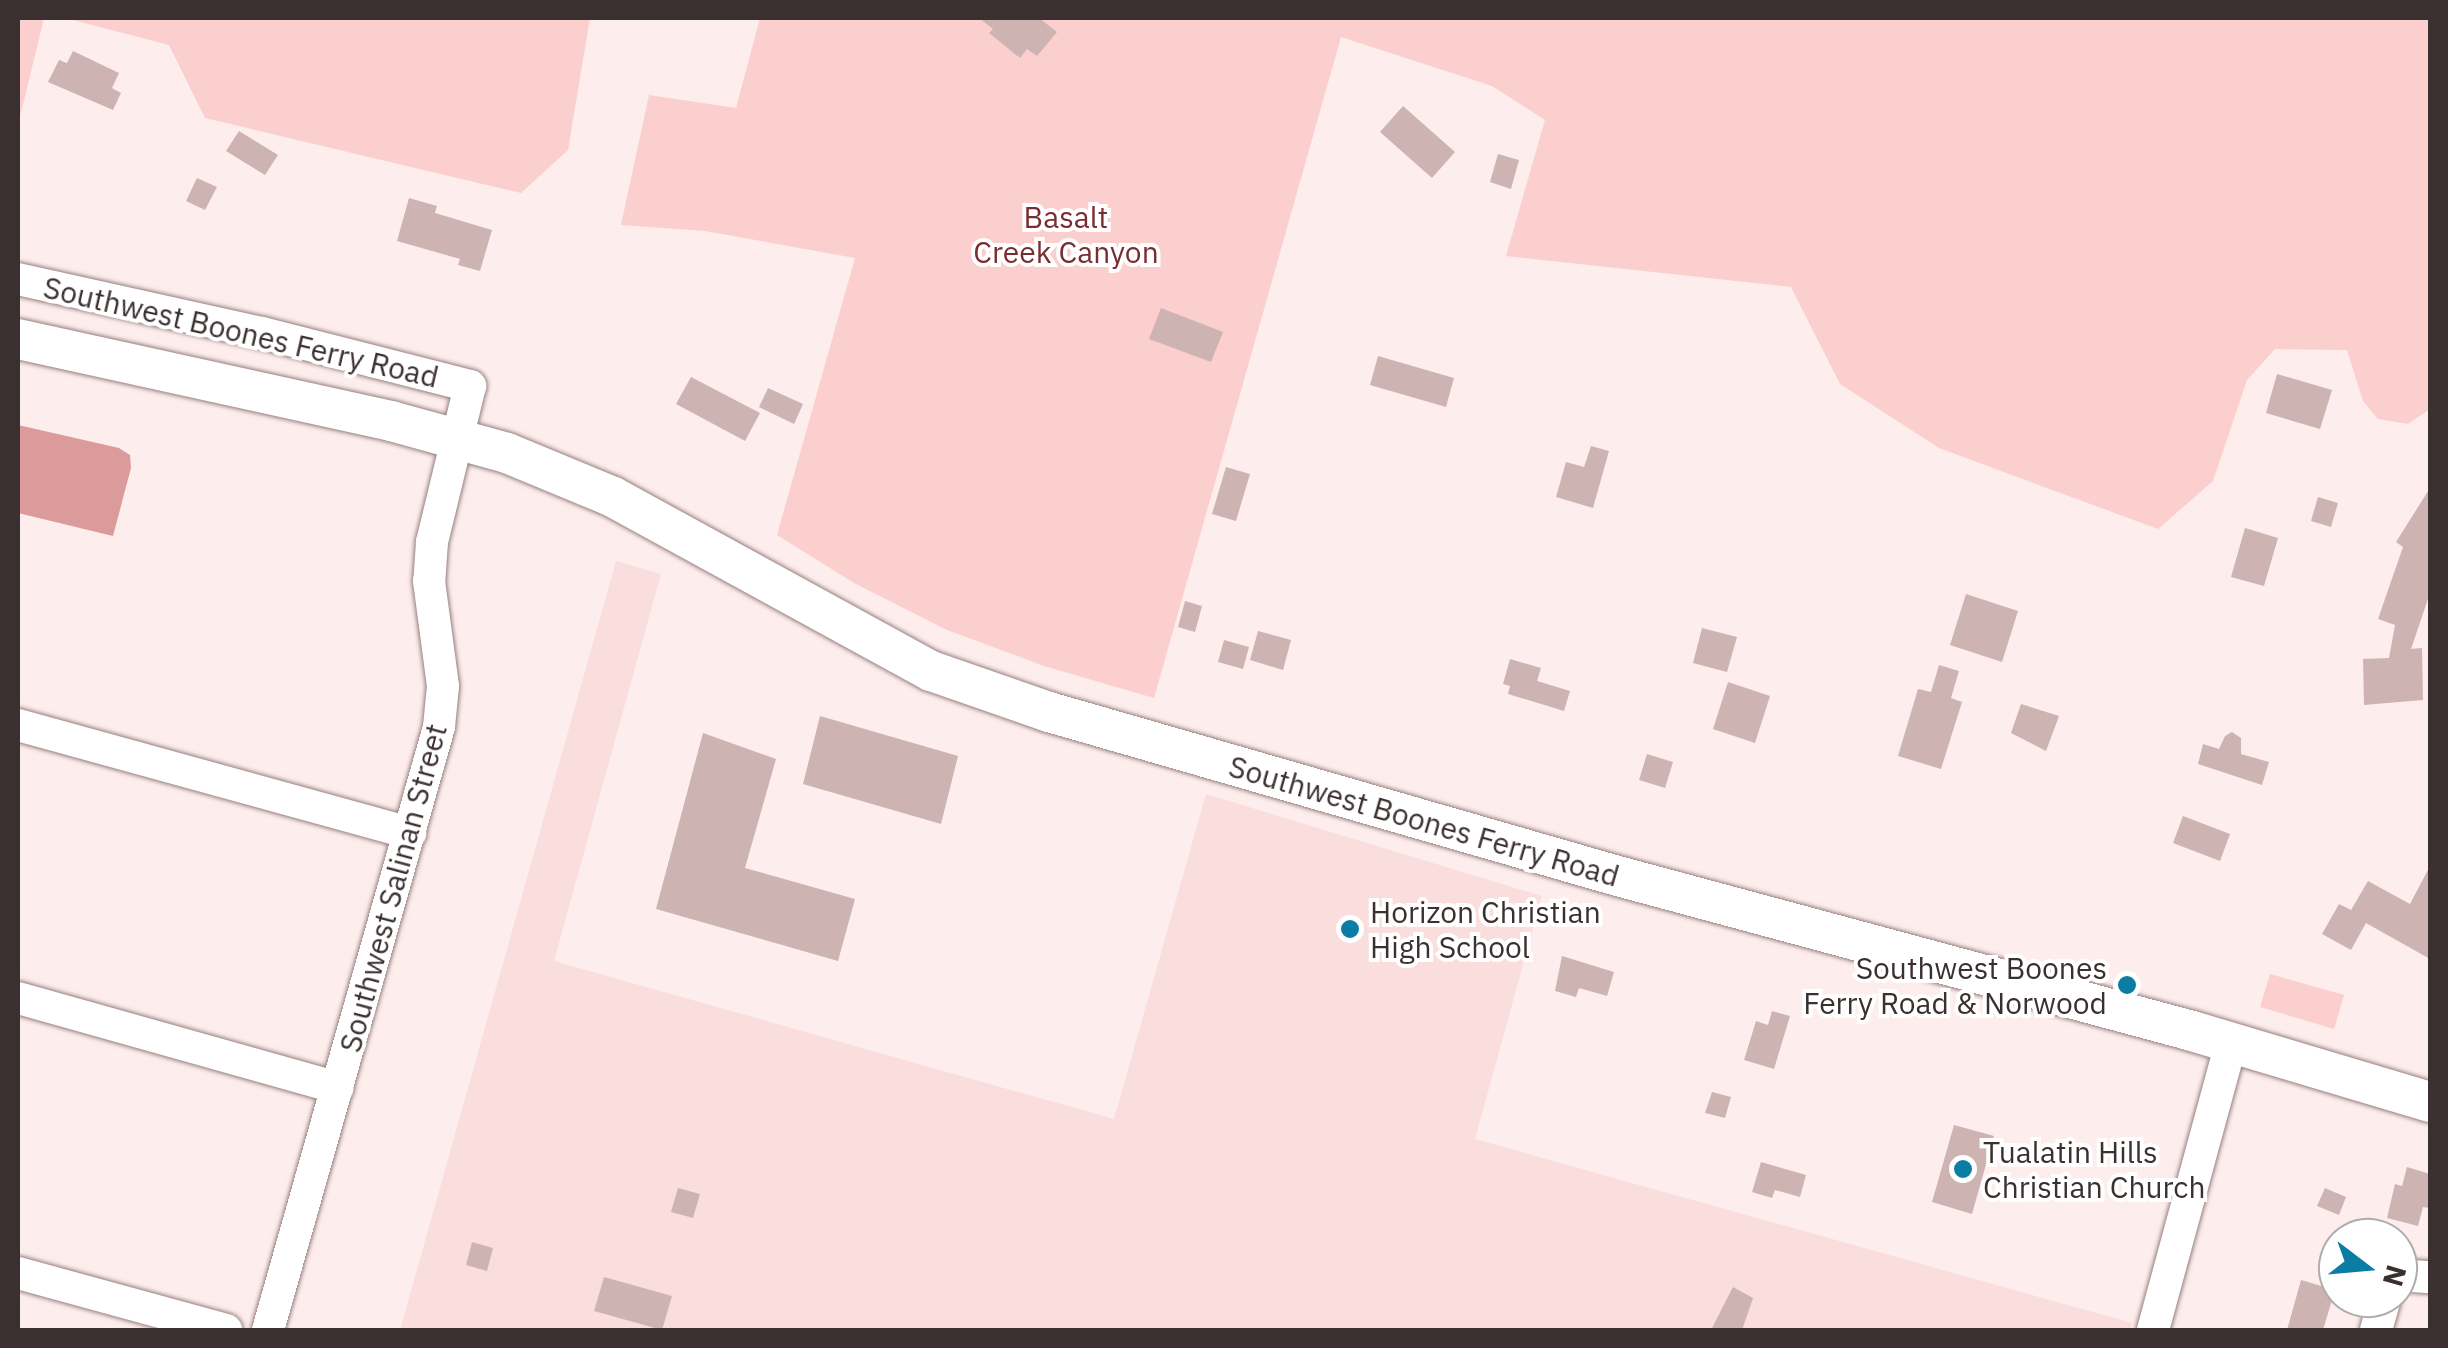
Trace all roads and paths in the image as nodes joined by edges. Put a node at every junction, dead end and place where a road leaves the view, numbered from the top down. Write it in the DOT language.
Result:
graph roads {
  1 [pos="18,279"];
  2 [pos="18,339"];
  3 [pos="457,438"];
  4 [pos="18,725"];
  5 [pos="410,833"];
  6 [pos="18,998"];
  7 [pos="2231,1042"];
  8 [pos="338,1088"];
  9 [pos="2430,1102"];
  10 [pos="18,1272"];
  11 [pos="226,1330"];
  12 [pos="268,1330"];
  13 [pos="2153,1330"];
  1 -- 3 [label="street, Southwest Boones Ferry Road"];
  2 -- 3 [label="main road, Southwest Boones Ferry Road"];
  3 -- 5 [label="street, Southwest Salinan Street"];
  3 -- 7 [label="main road, Southwest Boones Ferry Road"];
  4 -- 5 [label="street"];
  5 -- 8 [label="street, Southwest Salinan Street"];
  6 -- 8 [label="street"];
  7 -- 9 [label="main road, Southwest Boones Ferry Road"];
  7 -- 13 [label="street"];
  8 -- 12 [label="street, Southwest Salinan Street"];
  10 -- 11 [label="street"];
}
